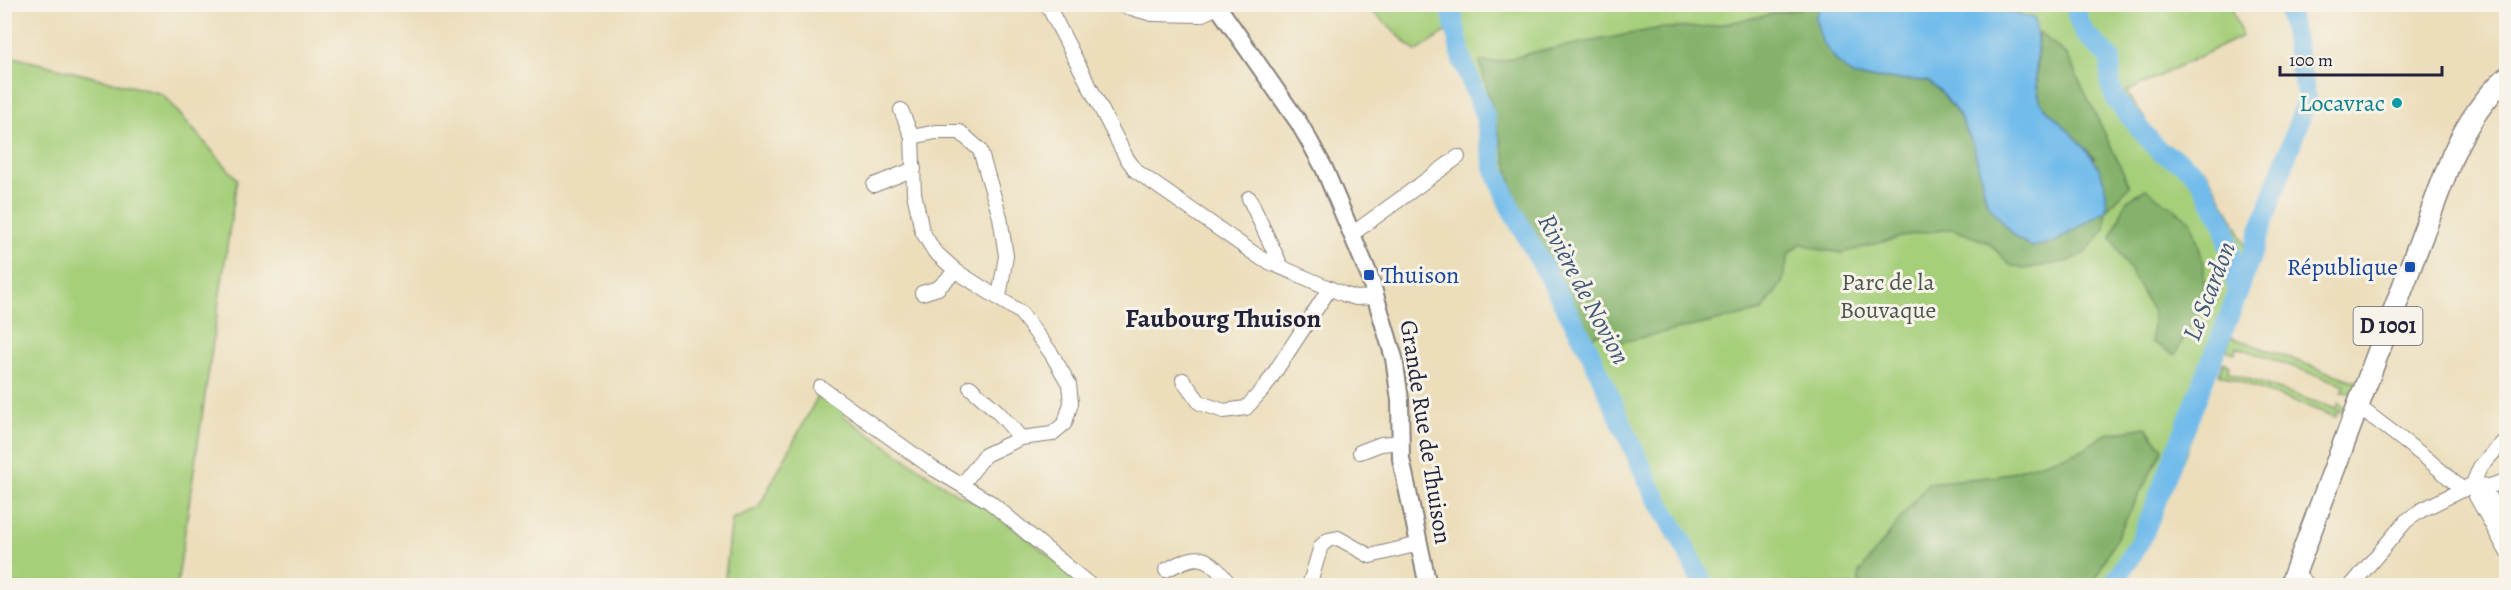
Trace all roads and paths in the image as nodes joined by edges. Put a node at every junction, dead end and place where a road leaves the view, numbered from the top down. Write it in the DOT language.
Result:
graph roads {
  1 [pos="1047,4"];
  2 [pos="1118,4"];
  3 [pos="1217,6"];
  4 [pos="2506,78"];
  5 [pos="2506,92"];
  6 [pos="901,110"];
  7 [pos="912,137"];
  8 [pos="1458,158"];
  9 [pos="914,169"];
  10 [pos="874,185"];
  11 [pos="1249,198"];
  12 [pos="1352,234"];
  13 [pos="1281,266"];
  14 [pos="956,270"];
  15 [pos="1330,288"];
  16 [pos="922,293"];
  17 [pos="999,297"];
  18 [pos="1376,297"];
  19 [pos="1183,380"];
  20 [pos="820,387"];
  21 [pos="970,387"];
  22 [pos="2366,412"];
  23 [pos="1021,438"];
  24 [pos="2506,439"];
  25 [pos="1400,442"];
  26 [pos="1360,452"];
  27 [pos="2506,481"];
  28 [pos="962,485"];
  29 [pos="2468,487"];
  30 [pos="2506,523"];
  31 [pos="1419,544"];
  32 [pos="2506,550"];
  33 [pos="1166,570"];
  34 [pos="2301,584"];
  35 [pos="1092,585"];
  36 [pos="1231,585"];
  37 [pos="1308,585"];
  38 [pos="1428,585"];
  39 [pos="2351,585"];
  1 -- 13 [label="street"];
  2 -- 3 [label="street"];
  3 -- 12 [label="street, Grande Rue de Thuison"];
  4 -- 34 [label="main road, D 1001"];
  5 -- 22 [label="main road, D 1001"];
  6 -- 7 [label="street"];
  7 -- 9 [label="street"];
  7 -- 17 [label="street"];
  8 -- 12 [label="street"];
  9 -- 10 [label="street"];
  9 -- 14 [label="street"];
  11 -- 13 [label="street"];
  12 -- 18 [label="street, Grande Rue de Thuison"];
  13 -- 15 [label="street"];
  14 -- 16 [label="street"];
  14 -- 17 [label="street"];
  15 -- 18 [label="street"];
  15 -- 19 [label="street"];
  17 -- 23 [label="street"];
  18 -- 25 [label="street, Grande Rue de Thuison"];
  20 -- 28 [label="street"];
  21 -- 23 [label="street"];
  22 -- 29 [label="street"];
  22 -- 34 [label="main road, D 1001"];
  23 -- 28 [label="street"];
  24 -- 29 [label="street"];
  25 -- 26 [label="street"];
  25 -- 31 [label="street, Grande Rue de Thuison"];
  27 -- 29 [label="street"];
  28 -- 35 [label="street"];
  29 -- 30 [label="street"];
  29 -- 32 [label="street"];
  29 -- 39 [label="street"];
  31 -- 37 [label="street"];
  31 -- 38 [label="street, Grande Rue de Thuison"];
  33 -- 36 [label="street"];
}
